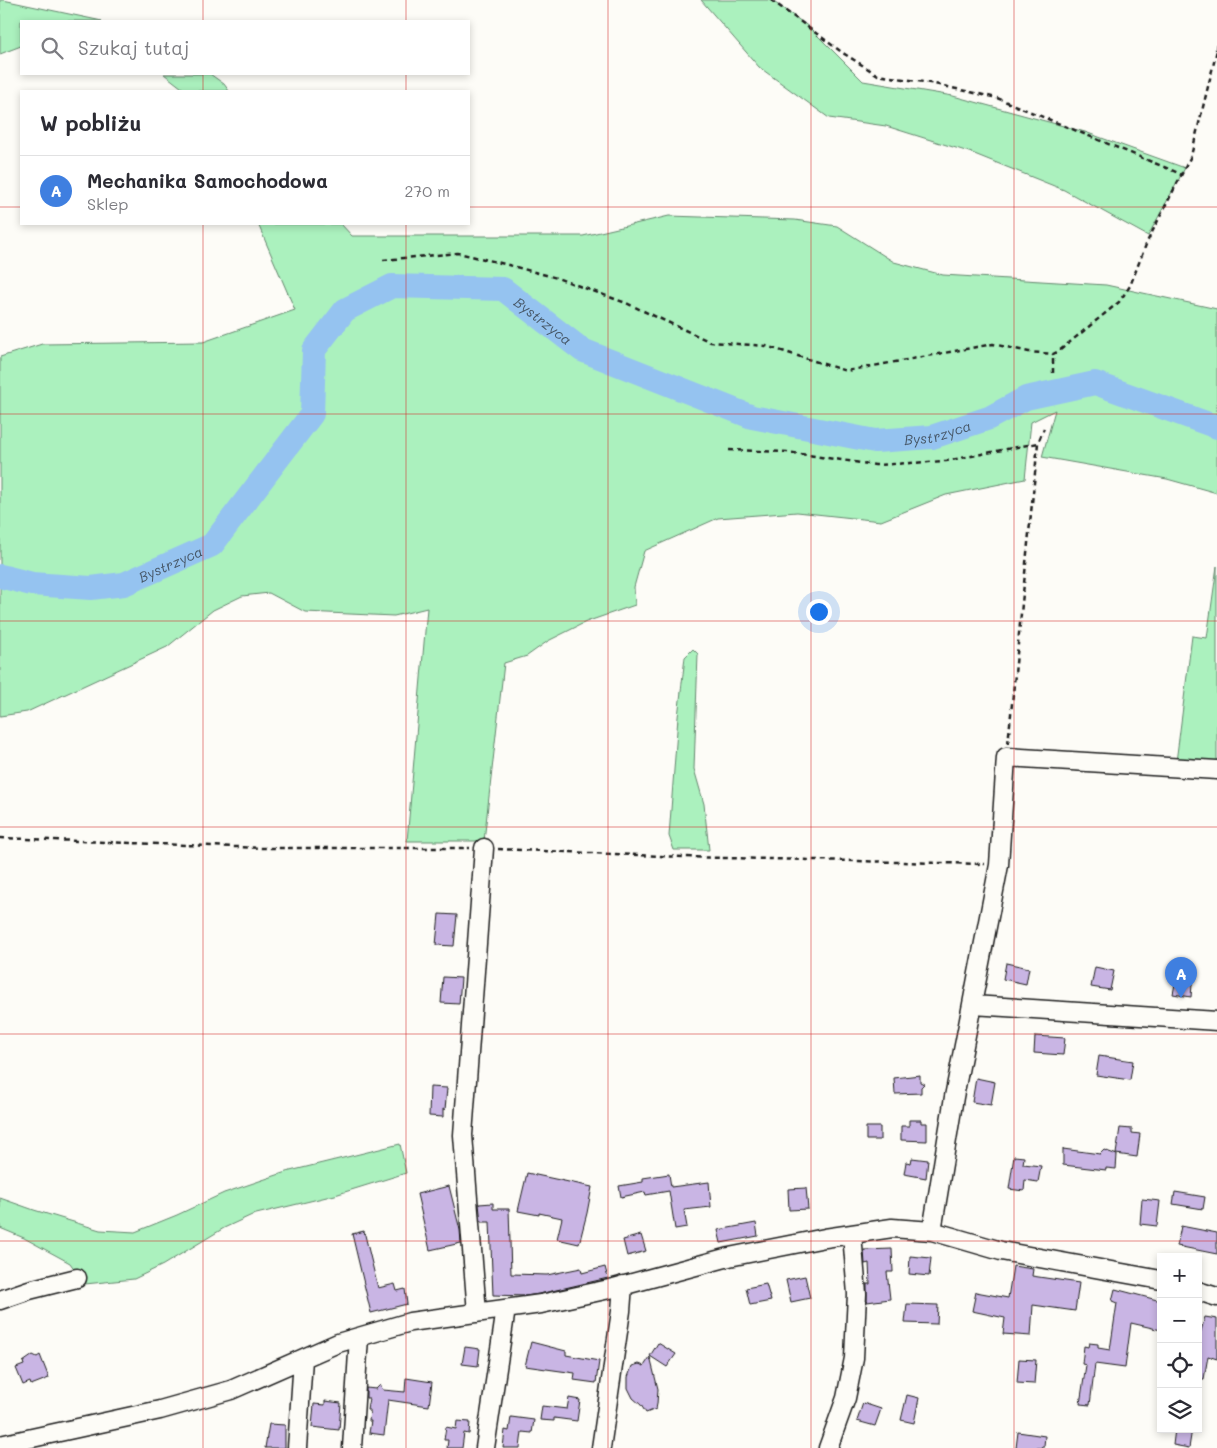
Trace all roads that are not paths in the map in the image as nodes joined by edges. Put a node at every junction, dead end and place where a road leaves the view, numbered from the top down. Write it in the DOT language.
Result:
graph roads {
  1 [pos="1217,770"];
  2 [pos="484,848"];
  3 [pos="972,1005"];
  4 [pos="1217,1021"];
  5 [pos="932,1231"];
  6 [pos="852,1234"];
  7 [pos="76,1278"];
  8 [pos="1157,1279"];
  9 [pos="623,1285"];
  10 [pos="1202,1292"];
  11 [pos="1217,1297"];
  12 [pos="0,1300"];
  13 [pos="506,1309"];
  14 [pos="478,1313"];
  15 [pos="359,1337"];
  16 [pos="303,1359"];
  17 [pos="0,1446"];
  18 [pos="296,1448"];
  19 [pos="352,1448"];
  20 [pos="485,1448"];
  21 [pos="601,1448"];
  22 [pos="828,1448"];
  1 -- 3 [label="street"];
  2 -- 14 [label="street"];
  3 -- 4 [label="street"];
  3 -- 5 [label="street"];
  5 -- 6 [label="street"];
  5 -- 8 [label="street"];
  6 -- 9 [label="street"];
  6 -- 22 [label="street"];
  7 -- 12 [label="street"];
  9 -- 13 [label="street"];
  9 -- 21 [label="street"];
  10 -- 11 [label="street"];
  13 -- 14 [label="street"];
  13 -- 20 [label="street"];
  14 -- 15 [label="street"];
  15 -- 16 [label="street"];
  15 -- 19 [label="street"];
  16 -- 17 [label="street"];
  16 -- 18 [label="street"];
}
